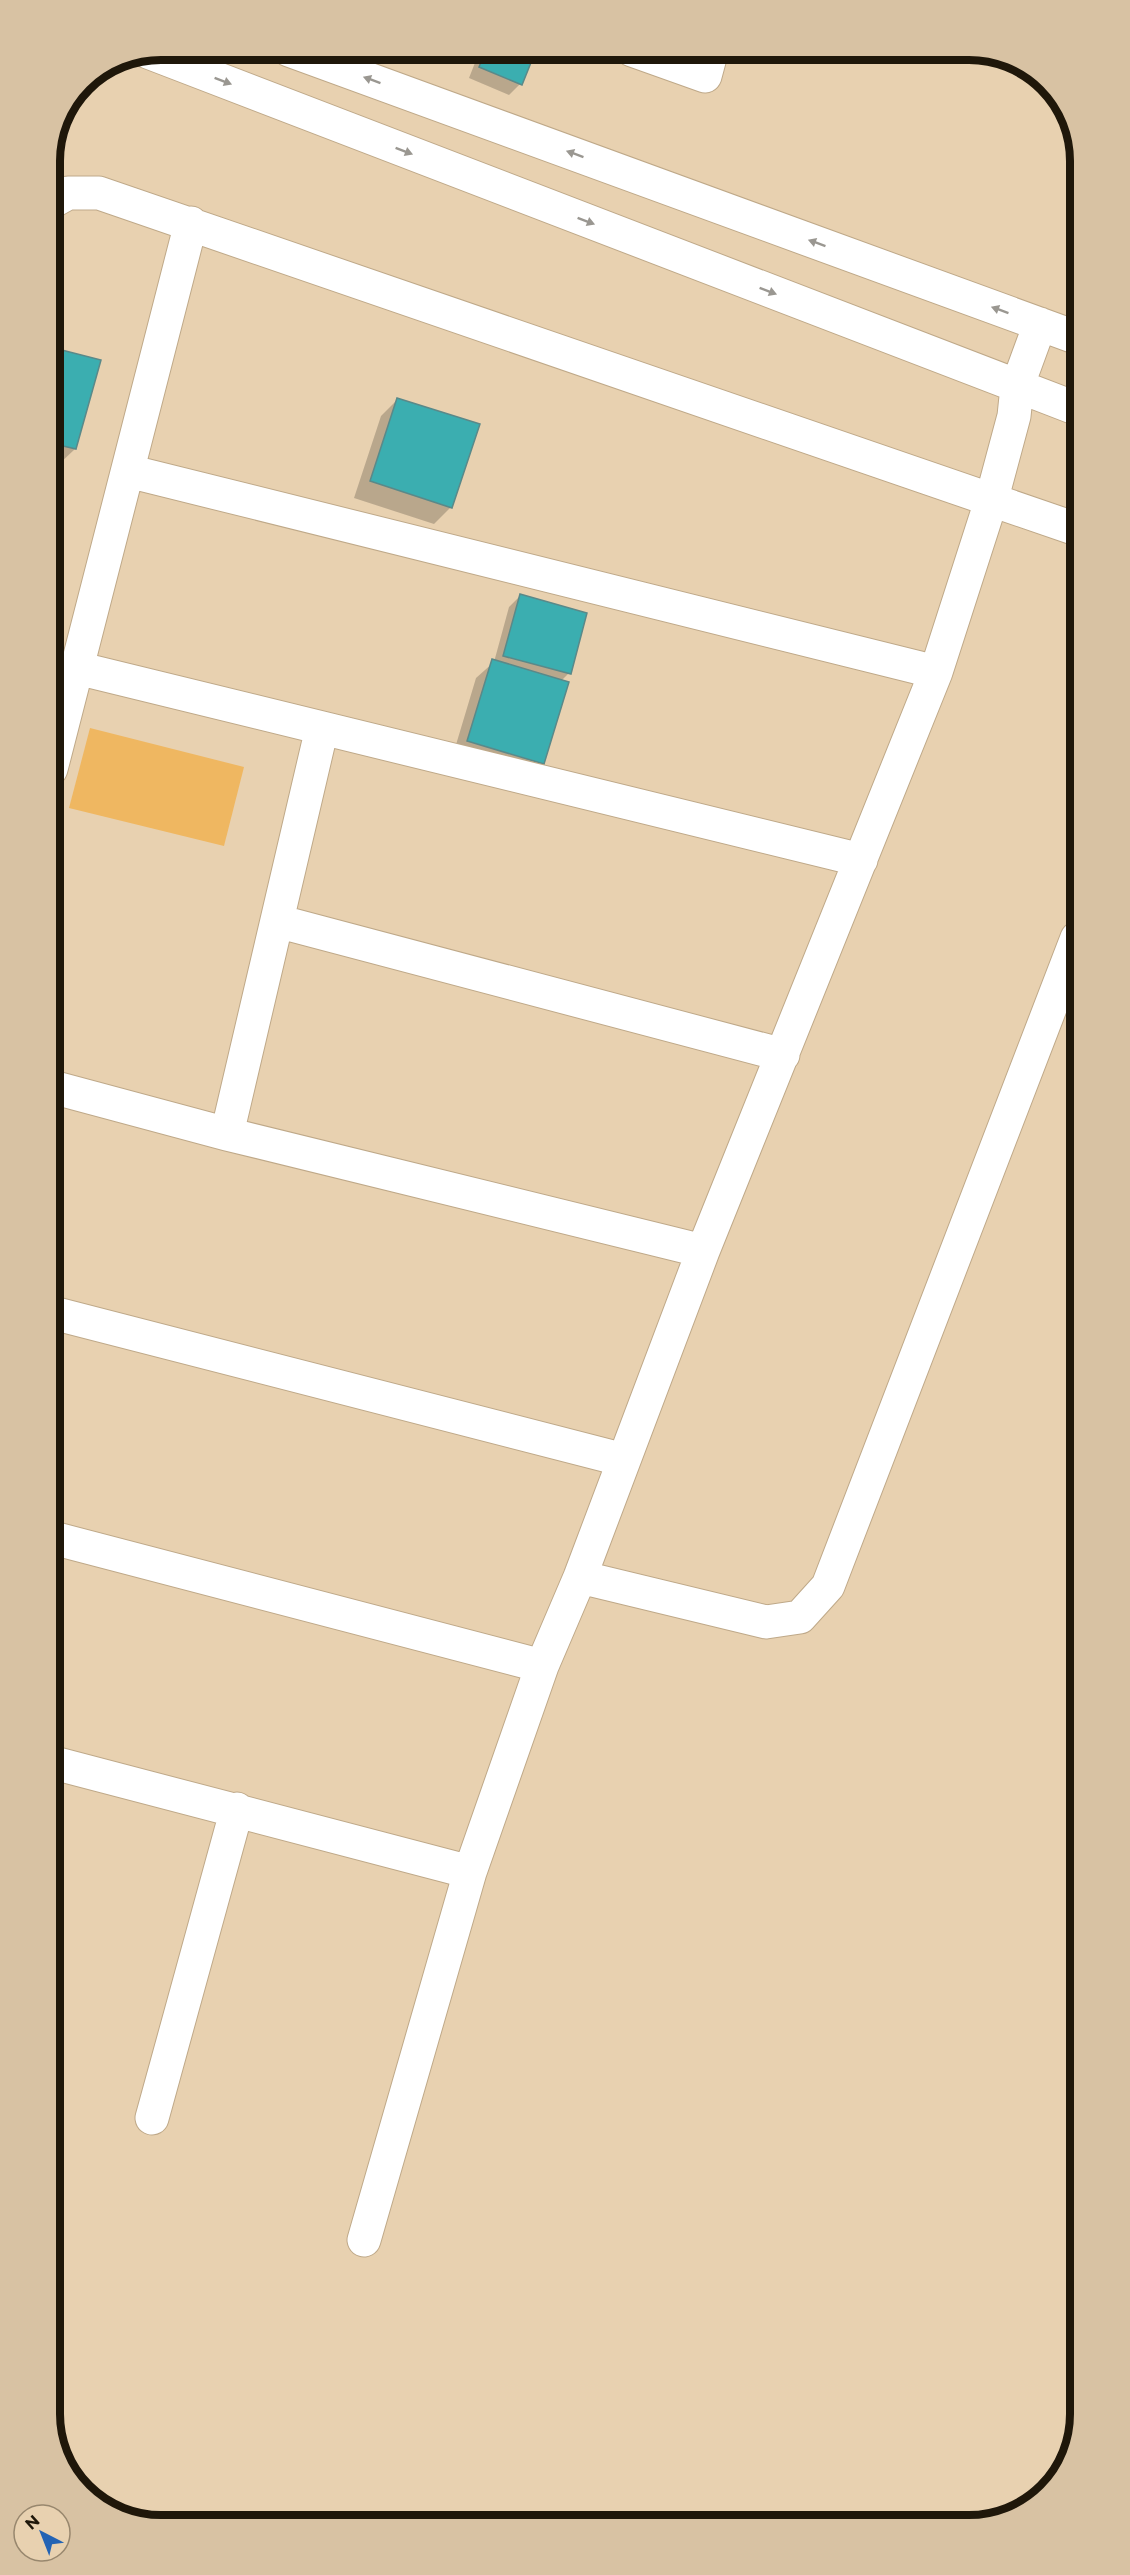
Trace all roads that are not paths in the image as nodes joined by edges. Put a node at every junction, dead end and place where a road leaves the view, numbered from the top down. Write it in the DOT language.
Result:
graph roads {
  1 [pos="169,60"];
  2 [pos="316,60"];
  3 [pos="660,60"];
  4 [pos="709,60"];
  5 [pos="60,197"];
  6 [pos="191,223"];
  7 [pos="1040,324"];
  8 [pos="1070,335"];
  9 [pos="1017,387"];
  10 [pos="1070,406"];
  11 [pos="128,471"];
  12 [pos="992,498"];
  13 [pos="1070,527"];
  14 [pos="77,668"];
  15 [pos="936,672"];
  16 [pos="322,728"];
  17 [pos="60,734"];
  18 [pos="861,860"];
  19 [pos="277,921"];
  20 [pos="1070,957"];
  21 [pos="783,1056"];
  22 [pos="60,1089"];
  23 [pos="227,1134"];
  24 [pos="703,1251"];
  25 [pos="60,1315"];
  26 [pos="624,1460"];
  27 [pos="60,1540"];
  28 [pos="580,1577"];
  29 [pos="542,1666"];
  30 [pos="60,1765"];
  31 [pos="237,1809"];
  32 [pos="470,1872"];
  33 [pos="152,2118"];
  34 [pos="364,2240"];
  1 -- 9 [label="street, one-way"];
  7 -- 2 [label="street, one-way"];
  3 -- 4 [label="street"];
  5 -- 6 [label="street"];
  6 -- 11 [label="street"];
  6 -- 12 [label="street"];
  7 -- 8 [label="street"];
  7 -- 9 [label="street"];
  9 -- 10 [label="street"];
  9 -- 12 [label="street"];
  11 -- 14 [label="street"];
  11 -- 15 [label="street"];
  12 -- 13 [label="street"];
  12 -- 15 [label="street"];
  14 -- 16 [label="street"];
  14 -- 17 [label="street"];
  15 -- 18 [label="street"];
  16 -- 18 [label="street"];
  16 -- 19 [label="street"];
  18 -- 21 [label="street"];
  19 -- 21 [label="street"];
  19 -- 23 [label="street"];
  20 -- 28 [label="street"];
  21 -- 24 [label="street"];
  22 -- 23 [label="street"];
  23 -- 24 [label="street"];
  24 -- 26 [label="street"];
  25 -- 26 [label="street"];
  26 -- 28 [label="street"];
  27 -- 29 [label="street"];
  28 -- 29 [label="street"];
  29 -- 32 [label="street"];
  30 -- 31 [label="street"];
  31 -- 32 [label="street"];
  31 -- 33 [label="street"];
  32 -- 34 [label="street"];
}
